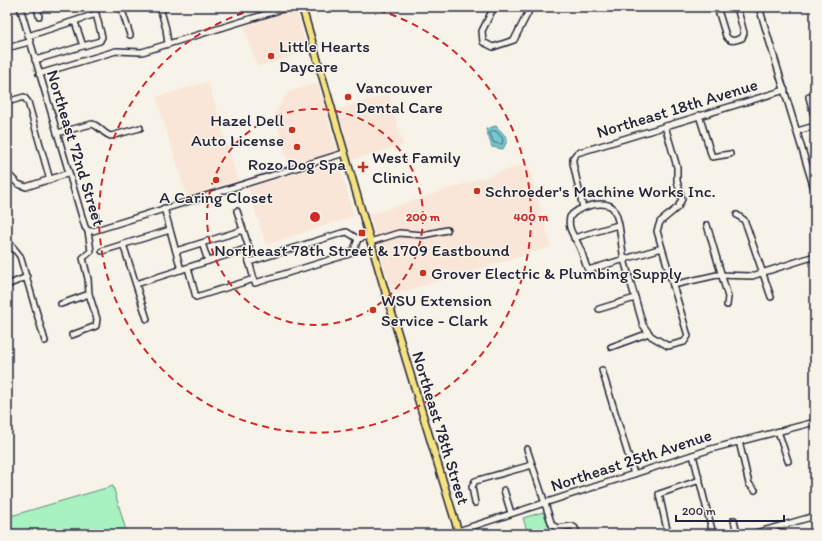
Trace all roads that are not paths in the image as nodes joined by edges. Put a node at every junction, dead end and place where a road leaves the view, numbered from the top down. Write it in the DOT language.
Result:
graph roads {
  1 [pos="20,7"];
  2 [pos="37,7"];
  3 [pos="121,7"];
  4 [pos="160,7"];
  5 [pos="289,7"];
  6 [pos="302,7"];
  7 [pos="494,7"];
  8 [pos="531,7"];
  9 [pos="718,7"];
  10 [pos="737,7"];
  11 [pos="759,7"];
  12 [pos="39,16"];
  13 [pos="75,22"];
  14 [pos="130,35"];
  15 [pos="29,39"];
  16 [pos="168,44"];
  17 [pos="83,46"];
  18 [pos="7,48"];
  19 [pos="35,60"];
  20 [pos="39,74"];
  21 [pos="785,90"];
  22 [pos="809,97"];
  23 [pos="7,102"];
  24 [pos="699,116"];
  25 [pos="815,119"];
  26 [pos="665,126"];
  27 [pos="815,126"];
  28 [pos="140,128"];
  29 [pos="797,131"];
  30 [pos="57,134"];
  31 [pos="344,153"];
  32 [pos="730,154"];
  33 [pos="7,173"];
  34 [pos="69,174"];
  35 [pos="50,180"];
  36 [pos="813,181"];
  37 [pos="815,192"];
  38 [pos="164,208"];
  39 [pos="583,208"];
  40 [pos="237,211"];
  41 [pos="736,215"];
  42 [pos="618,225"];
  43 [pos="707,225"];
  44 [pos="170,230"];
  45 [pos="243,230"];
  46 [pos="447,230"];
  47 [pos="88,231"];
  48 [pos="574,238"];
  49 [pos="358,239"];
  50 [pos="370,239"];
  51 [pos="7,240"];
  52 [pos="202,243"];
  53 [pos="123,244"];
  54 [pos="249,248"];
  55 [pos="662,248"];
  56 [pos="102,251"];
  57 [pos="176,251"];
  58 [pos="815,256"];
  59 [pos="624,260"];
  60 [pos="208,261"];
  61 [pos="249,262"];
  62 [pos="188,268"];
  63 [pos="181,270"];
  64 [pos="762,273"];
  65 [pos="722,276"];
  66 [pos="27,277"];
  67 [pos="254,279"];
  68 [pos="136,284"];
  69 [pos="7,285"];
  70 [pos="673,285"];
  71 [pos="89,294"];
  72 [pos="771,297"];
  73 [pos="635,298"];
  74 [pos="61,304"];
  75 [pos="727,305"];
  76 [pos="599,309"];
  77 [pos="147,318"];
  78 [pos="649,333"];
  79 [pos="72,335"];
  80 [pos="45,341"];
  81 [pos="611,347"];
  82 [pos="602,370"];
  83 [pos="815,422"];
  84 [pos="778,431"];
  85 [pos="739,441"];
  86 [pos="527,449"];
  87 [pos="693,455"];
  88 [pos="788,461"];
  89 [pos="532,465"];
  90 [pos="634,474"];
  91 [pos="700,480"];
  92 [pos="504,490"];
  93 [pos="755,490"];
  94 [pos="545,502"];
  95 [pos="475,503"];
  96 [pos="512,513"];
  97 [pos="815,516"];
  98 [pos="734,520"];
  99 [pos="458,532"];
  100 [pos="577,534"];
  101 [pos="668,534"];
  102 [pos="713,534"];
  103 [pos="737,534"];
  104 [pos="752,534"];
  1 -- 15 [label="street, Northeast 72nd Street"];
  2 -- 12 [label="street"];
  3 -- 14 [label="street"];
  4 -- 16 [label="street"];
  5 -- 16 [label="street"];
  6 -- 31 [label="main road, Northeast 78th Street"];
  7 -- 8 [label="street"];
  9 -- 10 [label="street"];
  11 -- 21 [label="street"];
  13 -- 15 [label="street"];
  13 -- 17 [label="street"];
  13 -- 17 [label="street"];
  15 -- 18 [label="street"];
  15 -- 19 [label="street, Northeast 72nd Street"];
  16 -- 20 [label="street"];
  17 -- 19 [label="street"];
  19 -- 20 [label="street, Northeast 72nd Street"];
  20 -- 30 [label="street, Northeast 72nd Street"];
  21 -- 24 [label="street, Northeast 18th Avenue"];
  21 -- 29 [label="street"];
  22 -- 25 [label="street"];
  23 -- 35 [label="street"];
  24 -- 26 [label="street, Northeast 18th Avenue"];
  24 -- 32 [label="street"];
  26 -- 39 [label="street, Northeast 18th Avenue"];
  26 -- 55 [label="street"];
  27 -- 29 [label="street"];
  28 -- 30 [label="street"];
  29 -- 36 [label="street"];
  30 -- 34 [label="street, Northeast 72nd Street"];
  31 -- 38 [label="street"];
  31 -- 50 [label="main road, Northeast 78th Street"];
  33 -- 35 [label="street"];
  34 -- 35 [label="street"];
  34 -- 47 [label="street, Northeast 72nd Street"];
  36 -- 37 [label="street"];
  38 -- 44 [label="street"];
  38 -- 47 [label="street"];
  39 -- 42 [label="street"];
  39 -- 48 [label="street"];
  40 -- 45 [label="street"];
  41 -- 64 [label="street"];
  42 -- 48 [label="street"];
  42 -- 59 [label="street"];
  43 -- 65 [label="street"];
  44 -- 53 [label="street"];
  44 -- 57 [label="street"];
  45 -- 52 [label="street"];
  45 -- 54 [label="street"];
  46 -- 50 [label="street"];
  47 -- 71 [label="street, Northeast 72nd Street"];
  48 -- 59 [label="street"];
  49 -- 50 [label="street"];
  49 -- 61 [label="street"];
  49 -- 67 [label="street"];
  50 -- 99 [label="main road, Northeast 78th Street"];
  51 -- 66 [label="street"];
  52 -- 57 [label="street"];
  52 -- 60 [label="street"];
  53 -- 56 [label="street"];
  53 -- 68 [label="street"];
  54 -- 60 [label="street"];
  54 -- 61 [label="street"];
  55 -- 59 [label="street"];
  55 -- 70 [label="street"];
  57 -- 63 [label="street"];
  58 -- 64 [label="street"];
  59 -- 73 [label="street"];
  60 -- 62 [label="street"];
  61 -- 67 [label="street"];
  62 -- 63 [label="street"];
  62 -- 67 [label="street"];
  63 -- 68 [label="street"];
  64 -- 65 [label="street"];
  64 -- 72 [label="street"];
  65 -- 70 [label="street"];
  65 -- 75 [label="street"];
  66 -- 69 [label="street"];
  66 -- 80 [label="street"];
  68 -- 77 [label="street"];
  70 -- 78 [label="street"];
  71 -- 74 [label="street"];
  71 -- 79 [label="street"];
  73 -- 76 [label="street"];
  73 -- 78 [label="street"];
  78 -- 81 [label="street"];
  82 -- 90 [label="street"];
  83 -- 84 [label="street, Northeast 25th Avenue"];
  84 -- 85 [label="street, Northeast 25th Avenue"];
  84 -- 88 [label="street"];
  85 -- 87 [label="street, Northeast 25th Avenue"];
  85 -- 93 [label="street"];
  86 -- 89 [label="street"];
  87 -- 90 [label="street, Northeast 25th Avenue"];
  87 -- 91 [label="street"];
  89 -- 94 [label="street"];
  89 -- 95 [label="street"];
  90 -- 94 [label="street, Northeast 25th Avenue"];
  91 -- 101 [label="street"];
  91 -- 102 [label="street"];
  92 -- 96 [label="street"];
  94 -- 96 [label="street, Northeast 25th Avenue"];
  94 -- 100 [label="street"];
  96 -- 99 [label="street, Northeast 25th Avenue"];
  97 -- 104 [label="street"];
  98 -- 103 [label="street"];
}
